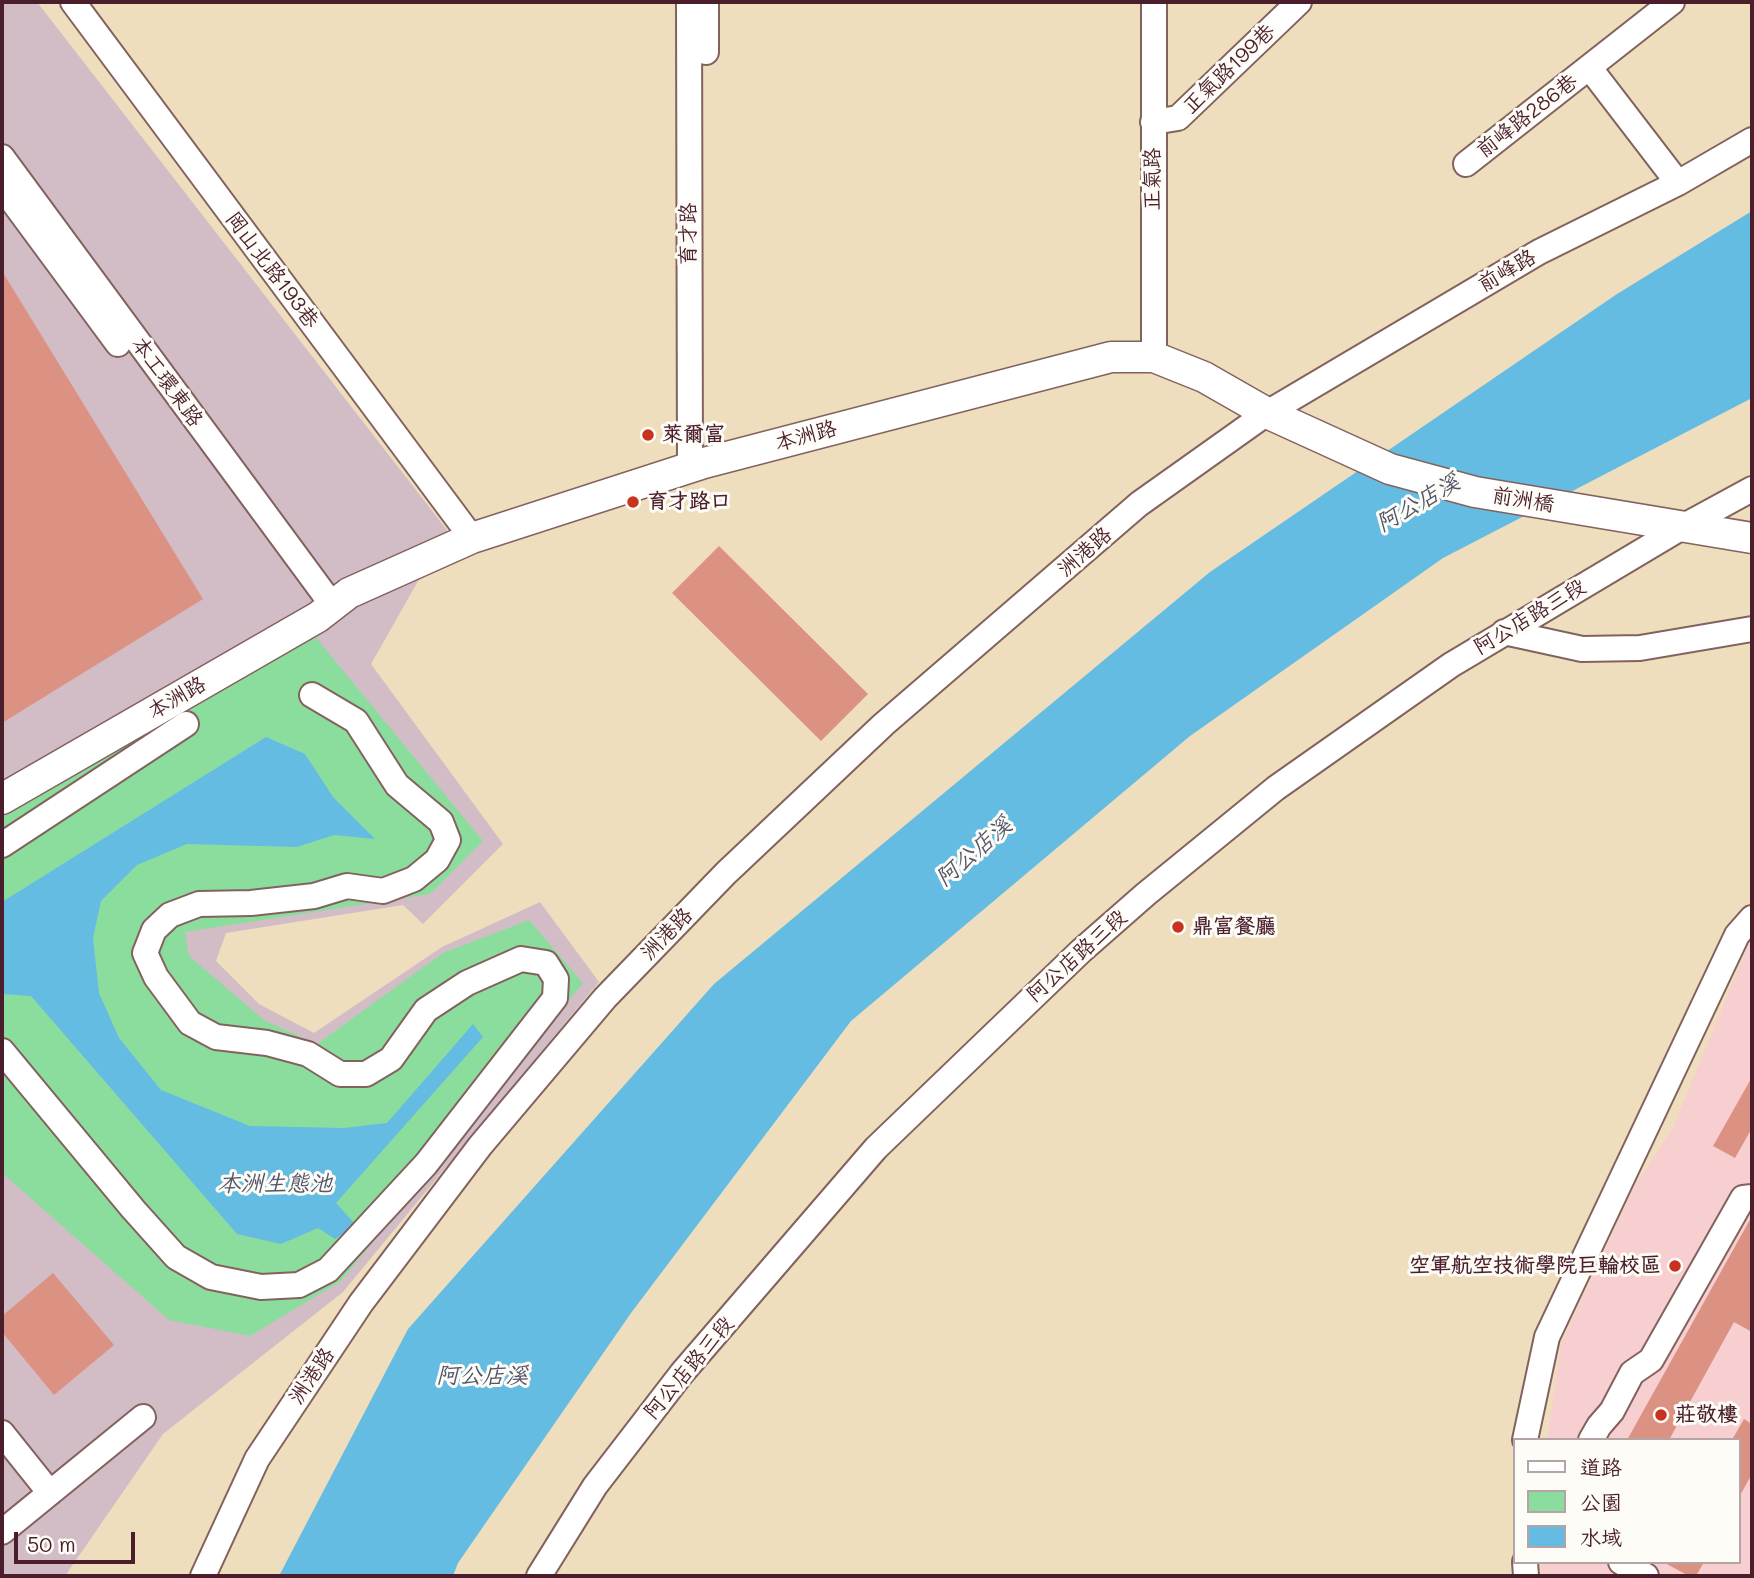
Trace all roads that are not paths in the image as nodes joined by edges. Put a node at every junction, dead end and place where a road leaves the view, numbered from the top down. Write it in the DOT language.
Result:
graph roads {
  1 [pos="73,2"];
  2 [pos="689,2"];
  3 [pos="706,2"];
  4 [pos="1154,2"];
  5 [pos="1299,2"];
  6 [pos="1672,2"];
  7 [pos="1589,67"];
  8 [pos="1153,122"];
  9 [pos="1752,140"];
  10 [pos="2,157"];
  11 [pos="1466,164"];
  12 [pos="1678,183"];
  13 [pos="2,187"];
  14 [pos="1154,357"];
  15 [pos="1267,413"];
  16 [pos="697,465"];
  17 [pos="1752,489"];
  18 [pos="1684,526"];
  19 [pos="472,538"];
  20 [pos="1752,538"];
  21 [pos="326,602"];
  22 [pos="1752,629"];
  23 [pos="1504,632"];
  24 [pos="312,695"];
  25 [pos="186,724"];
  26 [pos="2,777"];
  27 [pos="2,799"];
  28 [pos="2,845"];
  29 [pos="1752,918"];
  30 [pos="2,1051"];
  31 [pos="1752,1197"];
  32 [pos="143,1417"];
  33 [pos="2,1433"];
  34 [pos="1525,1438"];
  35 [pos="1592,1438"];
  36 [pos="50,1493"];
  37 [pos="2,1532"];
  38 [pos="1625,1564"];
  39 [pos="203,1576"];
  40 [pos="539,1576"];
  41 [pos="1646,1576"];
  1 -- 19 [label="street, 岡山北路193巷"];
  2 -- 16 [label="street, 育才路"];
  3 -- 16 [label="street, 育才路"];
  4 -- 8 [label="street, 正氣路"];
  5 -- 8 [label="street, 正氣路199巷"];
  6 -- 7 [label="street, 前峰路286巷"];
  7 -- 11 [label="street, 前峰路286巷"];
  7 -- 12 [label="street, 前峰路286巷"];
  8 -- 14 [label="street, 正氣路"];
  9 -- 12 [label="street, 前峰路"];
  10 -- 21 [label="street, 本工環東路"];
  12 -- 15 [label="street, 前峰路"];
  13 -- 21 [label="street, 本工環東路"];
  14 -- 15 [label="main road, 本洲路"];
  14 -- 16 [label="main road, 本洲路"];
  15 -- 18 [label="main road, 前洲橋"];
  15 -- 39 [label="street, 洲港路"];
  16 -- 19 [label="main road, 本洲路"];
  17 -- 18 [label="street, 阿公店路三段"];
  18 -- 20 [label="main road"];
  18 -- 23 [label="street, 阿公店路三段"];
  19 -- 21 [label="main road, 本洲路"];
  21 -- 26 [label="main road, 本洲路"];
  21 -- 27 [label="main road, 本洲路"];
  22 -- 23 [label="street"];
  23 -- 40 [label="street, 阿公店路三段"];
  24 -- 30 [label="street"];
  25 -- 28 [label="street"];
  29 -- 34 [label="street"];
  31 -- 35 [label="street"];
  32 -- 36 [label="street"];
  33 -- 36 [label="street"];
  36 -- 37 [label="street"];
  38 -- 41 [label="street"];
}
